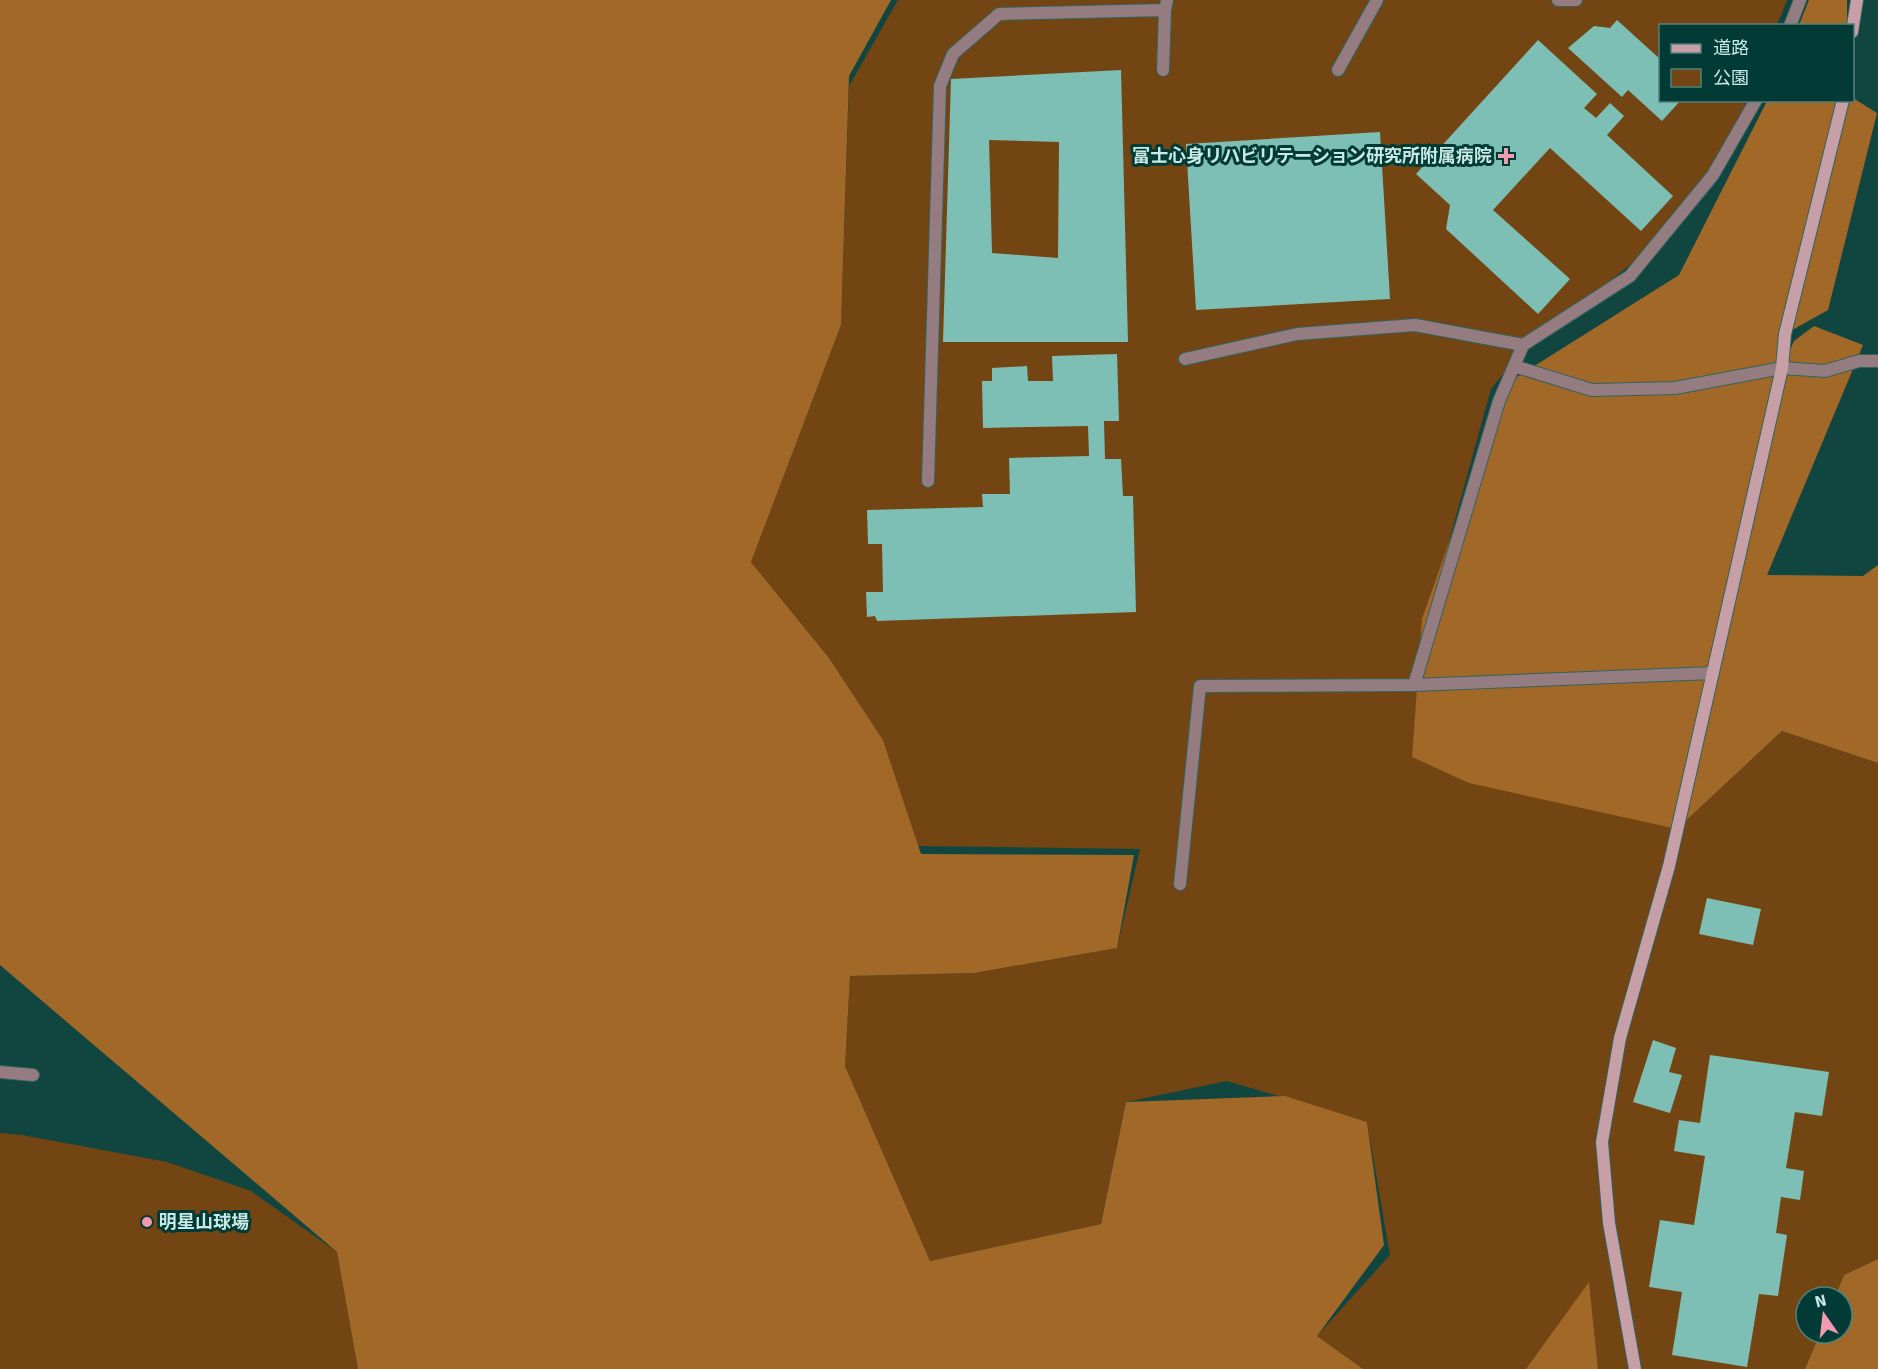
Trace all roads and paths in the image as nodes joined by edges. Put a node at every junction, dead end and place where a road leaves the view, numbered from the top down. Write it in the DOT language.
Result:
graph roads {
  1 [pos="1377,0"];
  2 [pos="1558,0"];
  3 [pos="1576,0"];
  4 [pos="1800,0"];
  5 [pos="1857,0"];
  6 [pos="1166,5"];
  7 [pos="1791,24"];
  8 [pos="1853,24"];
  9 [pos="1163,70"];
  10 [pos="1338,70"];
  11 [pos="1755,102"];
  12 [pos="1843,102"];
  13 [pos="1523,345"];
  14 [pos="1185,358"];
  15 [pos="1878,362"];
  16 [pos="1514,366"];
  17 [pos="1782,368"];
  18 [pos="928,481"];
  19 [pos="1713,673"];
  20 [pos="1414,685"];
  21 [pos="1180,884"];
  22 [pos="0,1072"];
  23 [pos="33,1075"];
  24 [pos="1635,1369"];
  1 -- 10 [label="street"];
  2 -- 3 [label="street"];
  4 -- 7 [label="street"];
  5 -- 8 [label="street"];
  6 -- 9 [label="street"];
  6 -- 18 [label="street"];
  11 -- 13 [label="street"];
  12 -- 17 [label="street"];
  13 -- 14 [label="street"];
  13 -- 16 [label="street"];
  15 -- 17 [label="street"];
  16 -- 17 [label="street"];
  16 -- 20 [label="street"];
  17 -- 19 [label="street"];
  19 -- 20 [label="street"];
  19 -- 24 [label="street"];
  20 -- 21 [label="street"];
  22 -- 23 [label="street"];
}
